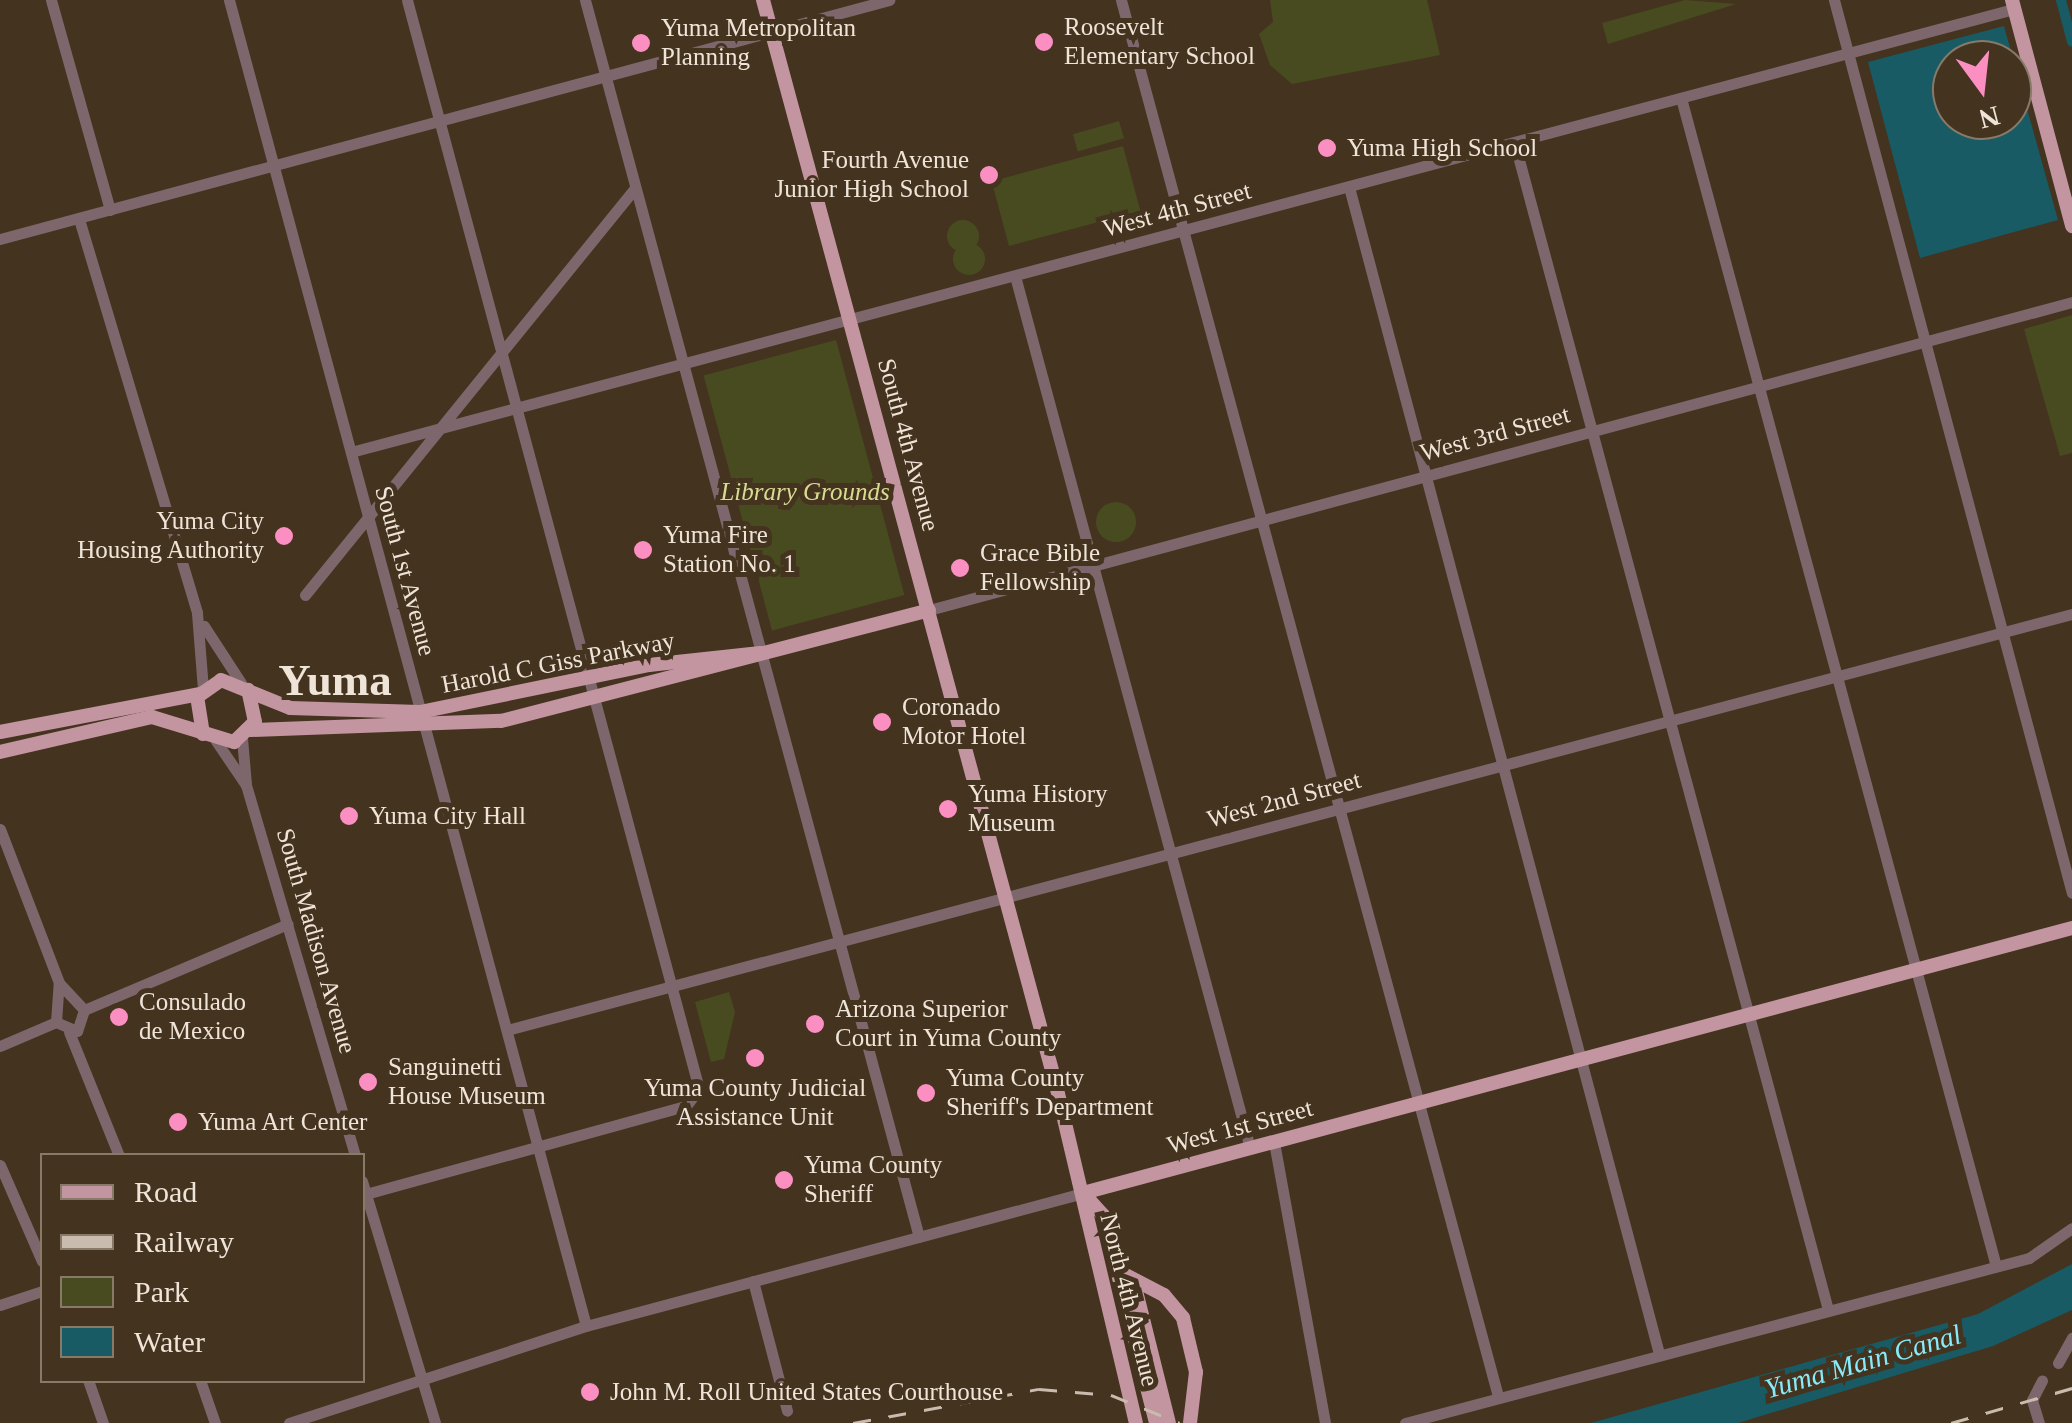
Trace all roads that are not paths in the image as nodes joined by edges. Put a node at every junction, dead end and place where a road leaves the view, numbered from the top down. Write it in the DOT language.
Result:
graph roads {
  1 [pos="52,0"];
  2 [pos="229,0"];
  3 [pos="407,0"];
  4 [pos="586,0"];
  5 [pos="763,0"];
  6 [pos="889,0"];
  7 [pos="1121,0"];
  8 [pos="1834,0"];
  9 [pos="2013,4"];
  10 [pos="772,32"];
  11 [pos="1848,52"];
  12 [pos="606,77"];
  13 [pos="1681,98"];
  14 [pos="440,122"];
  15 [pos="1522,142"];
  16 [pos="274,165"];
  17 [pos="1349,187"];
  18 [pos="636,188"];
  19 [pos="110,210"];
  20 [pos="79,219"];
  21 [pos="2072,226"];
  22 [pos="1184,232"];
  23 [pos="0,239"];
  24 [pos="1015,276"];
  25 [pos="2072,302"];
  26 [pos="850,321"];
  27 [pos="1925,341"];
  28 [pos="500,347"];
  29 [pos="684,366"];
  30 [pos="1758,386"];
  31 [pos="518,411"];
  32 [pos="1592,431"];
  33 [pos="432,432"];
  34 [pos="351,452"];
  35 [pos="1425,476"];
  36 [pos="366,512"];
  37 [pos="1261,520"];
  38 [pos="1094,565"];
  39 [pos="305,595"];
  40 [pos="929,610"];
  41 [pos="197,613"];
  42 [pos="2072,614"];
  43 [pos="2003,632"];
  44 [pos="761,653"];
  45 [pos="1836,676"];
  46 [pos="590,681"];
  47 [pos="244,686"];
  48 [pos="201,691"];
  49 [pos="595,699"];
  50 [pos="420,712"];
  51 [pos="1669,721"];
  52 [pos="424,729"];
  53 [pos="0,732"];
  54 [pos="247,734"];
  55 [pos="210,738"];
  56 [pos="0,752"];
  57 [pos="1504,764"];
  58 [pos="246,785"];
  59 [pos="1338,808"];
  60 [pos="0,829"];
  61 [pos="1172,853"];
  62 [pos="2072,893"];
  63 [pos="1006,897"];
  64 [pos="288,924"];
  65 [pos="2072,928"];
  66 [pos="838,942"];
  67 [pos="1915,970"];
  68 [pos="59,984"];
  69 [pos="672,986"];
  70 [pos="73,1001"];
  71 [pos="60,1006"];
  72 [pos="84,1010"];
  73 [pos="1750,1014"];
  74 [pos="56,1022"];
  75 [pos="84,1025"];
  76 [pos="507,1030"];
  77 [pos="69,1032"];
  78 [pos="0,1046"];
  79 [pos="81,1046"];
  80 [pos="1584,1058"];
  81 [pos="1417,1104"];
  82 [pos="1274,1142"];
  83 [pos="538,1145"];
  84 [pos="1250,1148"];
  85 [pos="118,1153"];
  86 [pos="354,1153"];
  87 [pos="0,1165"];
  88 [pos="365,1190"];
  89 [pos="365,1193"];
  90 [pos="1082,1193"];
  91 [pos="2072,1228"];
  92 [pos="919,1237"];
  93 [pos="40,1256"];
  94 [pos="1996,1266"];
  95 [pos="1116,1270"];
  96 [pos="752,1282"];
  97 [pos="1134,1283"];
  98 [pos="40,1292"];
  99 [pos="0,1306"];
  100 [pos="1828,1310"];
  101 [pos="586,1326"];
  102 [pos="2072,1338"];
  103 [pos="1660,1354"];
  104 [pos="2058,1363"];
  105 [pos="422,1377"];
  106 [pos="2042,1380"];
  107 [pos="89,1383"];
  108 [pos="201,1383"];
  109 [pos="1498,1396"];
  110 [pos="787,1411"];
  111 [pos="2038,1421"];
  112 [pos="103,1423"];
  113 [pos="216,1423"];
  114 [pos="289,1423"];
  115 [pos="435,1423"];
  116 [pos="1136,1423"];
  117 [pos="1156,1423"];
  118 [pos="1169,1423"];
  119 [pos="1190,1423"];
  120 [pos="1325,1423"];
  121 [pos="1405,1423"];
  1 -- 19 [label="street"];
  2 -- 16 [label="street, South 1st Avenue"];
  3 -- 14 [label="street"];
  4 -- 12 [label="street"];
  5 -- 10 [label="main road, South 4th Avenue"];
  6 -- 10 [label="street"];
  7 -- 22 [label="street"];
  8 -- 11 [label="street"];
  9 -- 11 [label="street, West 4th Street"];
  9 -- 21 [label="main road"];
  10 -- 12 [label="street"];
  10 -- 26 [label="main road, South 4th Avenue"];
  11 -- 13 [label="street, West 4th Street"];
  11 -- 27 [label="street"];
  12 -- 14 [label="street"];
  12 -- 18 [label="street"];
  13 -- 15 [label="street, West 4th Street"];
  13 -- 30 [label="street"];
  14 -- 16 [label="street"];
  14 -- 28 [label="street"];
  15 -- 17 [label="street, West 4th Street"];
  15 -- 32 [label="street"];
  16 -- 19 [label="street"];
  16 -- 34 [label="street, South 1st Avenue"];
  17 -- 22 [label="street, West 4th Street"];
  17 -- 35 [label="street"];
  18 -- 28 [label="street"];
  18 -- 29 [label="street"];
  19 -- 20 [label="street"];
  20 -- 23 [label="street"];
  20 -- 41 [label="street"];
  22 -- 24 [label="street, West 4th Street"];
  22 -- 37 [label="street"];
  24 -- 26 [label="street, West 4th Street"];
  24 -- 38 [label="street"];
  25 -- 27 [label="street, West 3rd Street"];
  26 -- 29 [label="street, West 4th Street"];
  26 -- 40 [label="main road, South 4th Avenue"];
  27 -- 30 [label="street, West 3rd Street"];
  27 -- 43 [label="street"];
  28 -- 31 [label="street"];
  28 -- 33 [label="street"];
  29 -- 31 [label="street, West 4th Street"];
  29 -- 44 [label="street"];
  30 -- 32 [label="street, West 3rd Street"];
  30 -- 45 [label="street"];
  31 -- 33 [label="street, West 4th Street"];
  31 -- 46 [label="street"];
  32 -- 35 [label="street, West 3rd Street"];
  32 -- 51 [label="street"];
  33 -- 34 [label="street, West 4th Street"];
  33 -- 36 [label="street"];
  34 -- 36 [label="street, South 1st Avenue"];
  35 -- 37 [label="street, West 3rd Street"];
  35 -- 57 [label="street"];
  36 -- 39 [label="street"];
  36 -- 50 [label="street, South 1st Avenue"];
  37 -- 38 [label="street, West 3rd Street"];
  37 -- 59 [label="street"];
  38 -- 40 [label="street, West 3rd Street"];
  38 -- 61 [label="street"];
  40 -- 44 [label="main road, Harold C Giss Parkway"];
  40 -- 63 [label="main road, South 4th Avenue"];
  41 -- 47 [label="street"];
  41 -- 48 [label="street"];
  42 -- 43 [label="street, West 2nd Street"];
  43 -- 45 [label="street, West 2nd Street"];
  43 -- 62 [label="street"];
  44 -- 46 [label="main road, Harold C Giss Parkway"];
  44 -- 49 [label="main road, Harold C Giss Parkway"];
  44 -- 66 [label="street"];
  45 -- 51 [label="street, West 2nd Street"];
  45 -- 67 [label="street"];
  46 -- 49 [label="street"];
  46 -- 50 [label="main road, Harold C Giss Parkway"];
  47 -- 48 [label="main road"];
  47 -- 50 [label="main road, Harold C Giss Parkway"];
  47 -- 54 [label="main road"];
  48 -- 53 [label="main road"];
  48 -- 55 [label="main road"];
  49 -- 52 [label="main road, Harold C Giss Parkway"];
  49 -- 69 [label="street"];
  50 -- 52 [label="street, South 1st Avenue"];
  51 -- 57 [label="street, West 2nd Street"];
  51 -- 73 [label="street"];
  52 -- 54 [label="main road, Harold C Giss Parkway"];
  52 -- 76 [label="street, South 1st Avenue"];
  54 -- 55 [label="main road"];
  54 -- 58 [label="street, South Madison Avenue"];
  55 -- 56 [label="main road"];
  55 -- 58 [label="street"];
  57 -- 59 [label="street, West 2nd Street"];
  57 -- 80 [label="street"];
  58 -- 64 [label="street, South Madison Avenue"];
  59 -- 61 [label="street, West 2nd Street"];
  59 -- 81 [label="street"];
  60 -- 68 [label="street"];
  61 -- 63 [label="street, West 2nd Street"];
  61 -- 84 [label="street"];
  63 -- 66 [label="street, West 2nd Street"];
  63 -- 90 [label="main road, South 4th Avenue"];
  64 -- 72 [label="street"];
  64 -- 86 [label="street, South Madison Avenue"];
  65 -- 67 [label="main road, West 1st Street"];
  66 -- 69 [label="street, West 2nd Street"];
  66 -- 92 [label="street"];
  67 -- 73 [label="main road, West 1st Street"];
  67 -- 94 [label="street"];
  68 -- 70 [label="street"];
  68 -- 71 [label="street"];
  69 -- 76 [label="street, West 2nd Street"];
  69 -- 83 [label="street"];
  70 -- 71 [label="street"];
  70 -- 72 [label="street"];
  71 -- 74 [label="street"];
  72 -- 75 [label="street"];
  73 -- 80 [label="main road, West 1st Street"];
  73 -- 100 [label="street"];
  74 -- 77 [label="street"];
  74 -- 78 [label="street"];
  75 -- 77 [label="street"];
  75 -- 79 [label="street"];
  76 -- 83 [label="street, South 1st Avenue"];
  77 -- 79 [label="street"];
  79 -- 85 [label="street"];
  80 -- 81 [label="main road, West 1st Street"];
  80 -- 103 [label="street"];
  81 -- 82 [label="main road, West 1st Street"];
  81 -- 109 [label="street"];
  82 -- 84 [label="main road, West 1st Street"];
  82 -- 120 [label="street"];
  83 -- 88 [label="street"];
  83 -- 101 [label="street, South 1st Avenue"];
  84 -- 90 [label="main road, West 1st Street"];
  87 -- 93 [label="street"];
  89 -- 105 [label="street"];
  90 -- 92 [label="street, West 1st Street"];
  90 -- 95 [label="main road, North 4th Avenue"];
  90 -- 116 [label="main road, North 4th Avenue"];
  91 -- 94 [label="street"];
  92 -- 96 [label="street, West 1st Street"];
  94 -- 100 [label="street"];
  95 -- 97 [label="main road"];
  95 -- 117 [label="main road, North 4th Avenue"];
  96 -- 101 [label="street, West 1st Street"];
  96 -- 110 [label="street"];
  97 -- 118 [label="main road"];
  97 -- 119 [label="main road"];
  98 -- 99 [label="street"];
  100 -- 103 [label="street"];
  101 -- 105 [label="street, West 1st Street"];
  102 -- 104 [label="street"];
  103 -- 109 [label="street"];
  105 -- 114 [label="street, West 1st Street"];
  105 -- 115 [label="street"];
  106 -- 111 [label="street"];
  107 -- 112 [label="street"];
  108 -- 113 [label="street"];
  109 -- 121 [label="street"];
}
